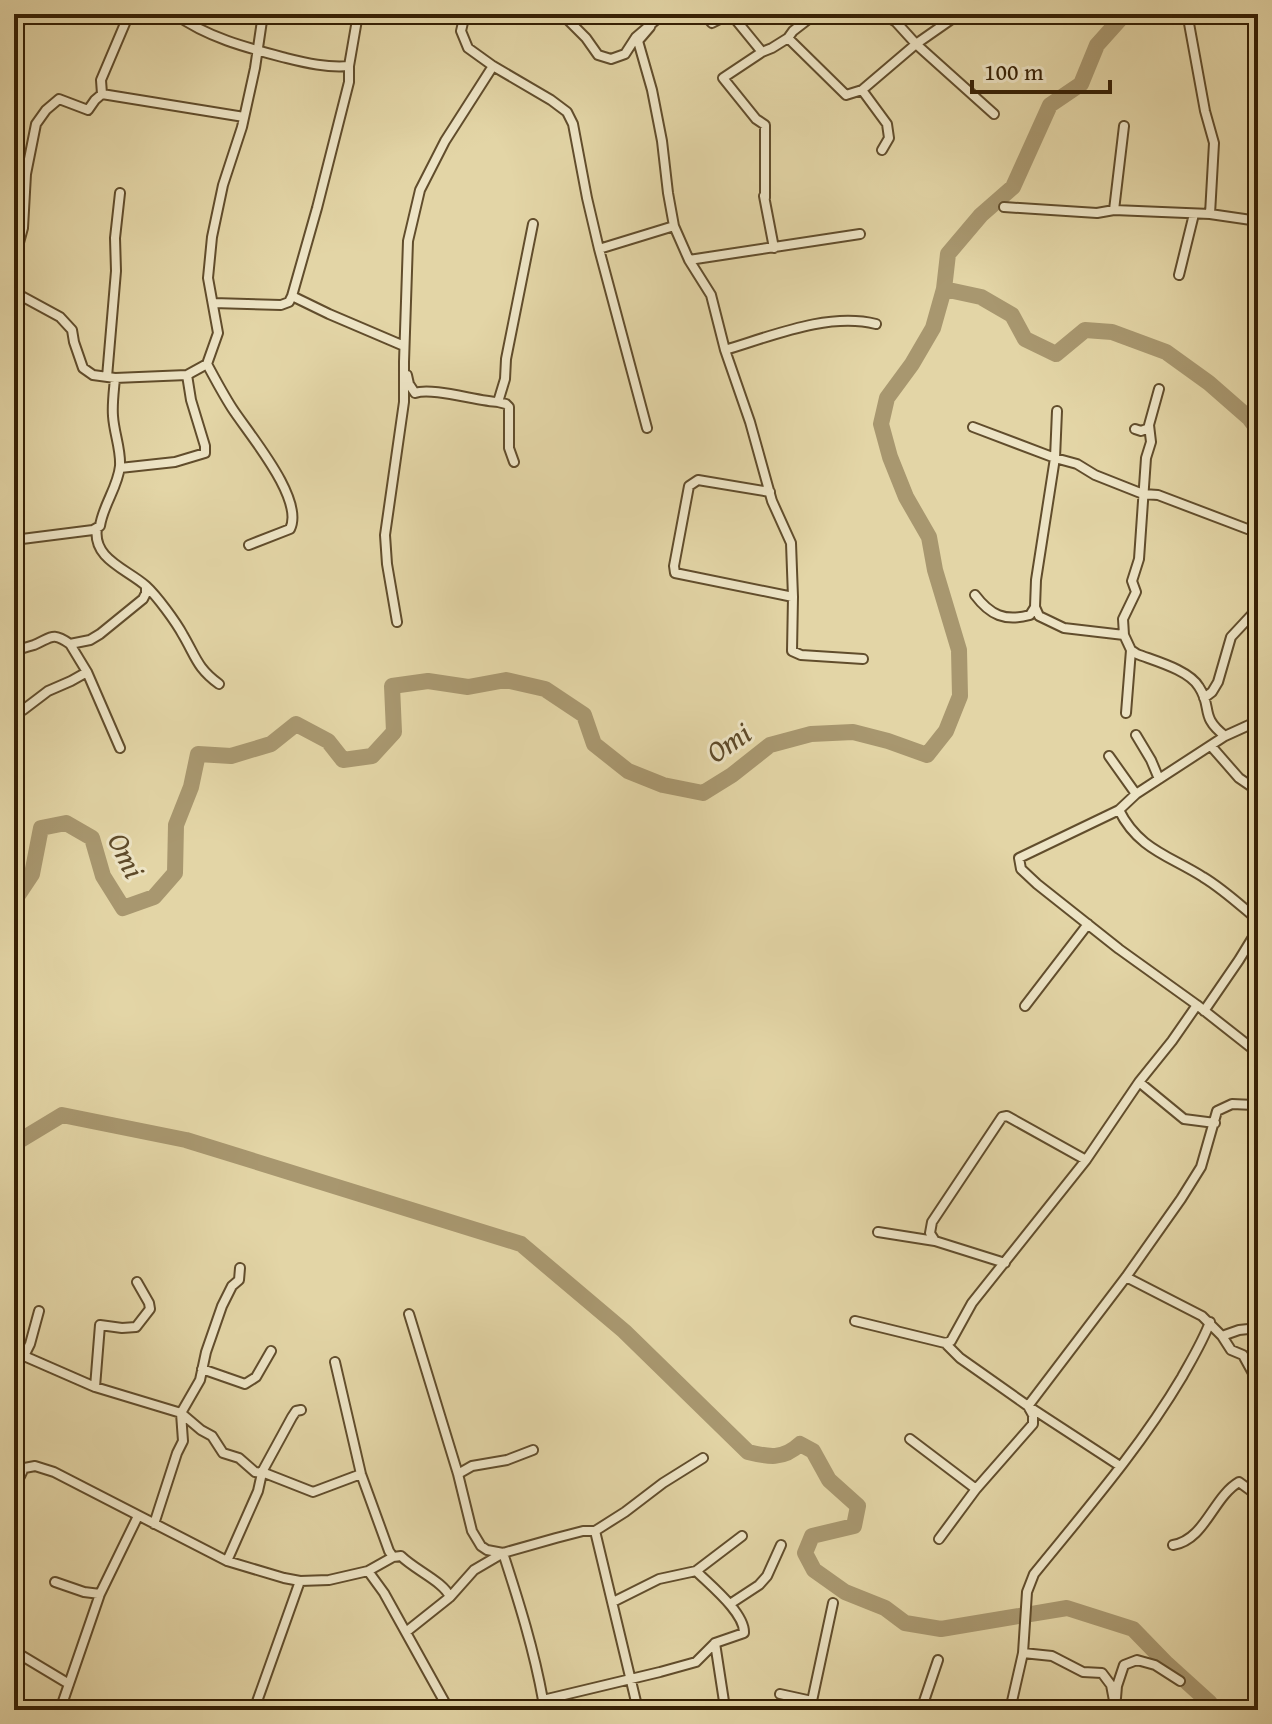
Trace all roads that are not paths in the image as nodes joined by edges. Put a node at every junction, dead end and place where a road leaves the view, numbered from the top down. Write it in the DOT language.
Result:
graph roads {
  1 [pos="129,14"];
  2 [pos="175,14"];
  3 [pos="263,14"];
  4 [pos="358,14"];
  5 [pos="465,14"];
  6 [pos="562,14"];
  7 [pos="663,14"];
  8 [pos="704,14"];
  9 [pos="730,14"];
  10 [pos="815,14"];
  11 [pos="883,14"];
  12 [pos="959,14"];
  13 [pos="1188,18"];
  14 [pos="650,27"];
  15 [pos="788,38"];
  16 [pos="916,44"];
  17 [pos="258,51"];
  18 [pos="762,52"];
  19 [pos="349,66"];
  20 [pos="493,66"];
  21 [pos="862,90"];
  22 [pos="102,94"];
  23 [pos="994,114"];
  24 [pos="244,117"];
  25 [pos="1124,126"];
  26 [pos="882,150"];
  27 [pos="120,193"];
  28 [pos="1004,207"];
  29 [pos="1114,210"];
  30 [pos="1194,214"];
  31 [pos="1210,214"];
  32 [pos="1258,221"];
  33 [pos="533,224"];
  34 [pos="674,226"];
  35 [pos="860,234"];
  36 [pos="774,248"];
  37 [pos="599,249"];
  38 [pos="689,260"];
  39 [pos="14,261"];
  40 [pos="1179,275"];
  41 [pos="14,292"];
  42 [pos="292,296"];
  43 [pos="213,303"];
  44 [pos="876,324"];
  45 [pos="404,346"];
  46 [pos="725,350"];
  47 [pos="404,362"];
  48 [pos="207,364"];
  49 [pos="187,375"];
  50 [pos="111,378"];
  51 [pos="1159,389"];
  52 [pos="498,402"];
  53 [pos="1057,411"];
  54 [pos="973,427"];
  55 [pos="647,428"];
  56 [pos="1149,428"];
  57 [pos="1135,429"];
  58 [pos="1055,458"];
  59 [pos="514,462"];
  60 [pos="120,468"];
  61 [pos="770,492"];
  62 [pos="1143,494"];
  63 [pos="97,528"];
  64 [pos="1258,533"];
  65 [pos="14,540"];
  66 [pos="249,545"];
  67 [pos="145,586"];
  68 [pos="975,595"];
  69 [pos="793,597"];
  70 [pos="1035,607"];
  71 [pos="1258,608"];
  72 [pos="397,622"];
  73 [pos="1124,635"];
  74 [pos="70,644"];
  75 [pos="1131,650"];
  76 [pos="14,651"];
  77 [pos="863,659"];
  78 [pos="87,672"];
  79 [pos="219,684"];
  80 [pos="1204,698"];
  81 [pos="23,710"];
  82 [pos="1126,713"];
  83 [pos="1258,721"];
  84 [pos="1136,735"];
  85 [pos="1225,736"];
  86 [pos="1211,746"];
  87 [pos="120,748"];
  88 [pos="1109,756"];
  89 [pos="1159,779"];
  90 [pos="1258,791"];
  91 [pos="1136,794"];
  92 [pos="1119,810"];
  93 [pos="1258,920"];
  94 [pos="1088,924"];
  95 [pos="1258,929"];
  96 [pos="1025,1006"];
  97 [pos="1200,1008"];
  98 [pos="1258,1053"];
  99 [pos="1139,1082"];
  100 [pos="1257,1105"];
  101 [pos="1215,1123"];
  102 [pos="1086,1160"];
  103 [pos="878,1232"];
  104 [pos="935,1241"];
  105 [pos="1005,1263"];
  106 [pos="240,1268"];
  107 [pos="1126,1277"];
  108 [pos="137,1282"];
  109 [pos="39,1311"];
  110 [pos="409,1314"];
  111 [pos="855,1321"];
  112 [pos="1210,1322"];
  113 [pos="1258,1328"];
  114 [pos="1222,1336"];
  115 [pos="945,1343"];
  116 [pos="271,1351"];
  117 [pos="14,1353"];
  118 [pos="24,1356"];
  119 [pos="335,1362"];
  120 [pos="202,1369"];
  121 [pos="1258,1378"];
  122 [pos="95,1387"];
  123 [pos="1028,1406"];
  124 [pos="301,1410"];
  125 [pos="181,1413"];
  126 [pos="910,1439"];
  127 [pos="533,1450"];
  128 [pos="703,1458"];
  129 [pos="1120,1466"];
  130 [pos="19,1469"];
  131 [pos="361,1474"];
  132 [pos="458,1474"];
  133 [pos="14,1489"];
  134 [pos="976,1489"];
  135 [pos="1258,1496"];
  136 [pos="138,1516"];
  137 [pos="154,1524"];
  138 [pos="595,1531"];
  139 [pos="742,1536"];
  140 [pos="939,1539"];
  141 [pos="781,1545"];
  142 [pos="1173,1545"];
  143 [pos="503,1553"];
  144 [pos="393,1557"];
  145 [pos="227,1561"];
  146 [pos="368,1571"];
  147 [pos="696,1571"];
  148 [pos="300,1581"];
  149 [pos="55,1582"];
  150 [pos="100,1594"];
  151 [pos="450,1597"];
  152 [pos="613,1602"];
  153 [pos="833,1603"];
  154 [pos="730,1604"];
  155 [pos="406,1632"];
  156 [pos="715,1643"];
  157 [pos="14,1651"];
  158 [pos="1023,1653"];
  159 [pos="938,1660"];
  160 [pos="631,1679"];
  161 [pos="1180,1681"];
  162 [pos="69,1684"];
  163 [pos="780,1694"];
  164 [pos="812,1701"];
  165 [pos="544,1705"];
  166 [pos="1114,1708"];
  167 [pos="723,1709"];
  168 [pos="60,1710"];
  169 [pos="254,1710"];
  170 [pos="449,1710"];
  171 [pos="638,1710"];
  172 [pos="825,1710"];
  173 [pos="921,1710"];
  174 [pos="1010,1710"];
  1 -- 22 [label="street"];
  2 -- 17 [label="street"];
  3 -- 17 [label="street"];
  4 -- 19 [label="street"];
  5 -- 20 [label="street"];
  6 -- 14 [label="street"];
  7 -- 14 [label="street"];
  8 -- 9 [label="street"];
  9 -- 18 [label="street"];
  10 -- 15 [label="street"];
  11 -- 16 [label="street"];
  12 -- 16 [label="street"];
  13 -- 31 [label="street"];
  14 -- 34 [label="street"];
  15 -- 18 [label="street"];
  15 -- 21 [label="street"];
  16 -- 21 [label="street"];
  16 -- 23 [label="street"];
  17 -- 19 [label="street"];
  17 -- 24 [label="street"];
  18 -- 36 [label="street"];
  19 -- 42 [label="street"];
  20 -- 37 [label="street"];
  20 -- 45 [label="street"];
  21 -- 26 [label="street"];
  22 -- 24 [label="street"];
  22 -- 39 [label="street"];
  24 -- 43 [label="street"];
  25 -- 29 [label="street"];
  27 -- 50 [label="street"];
  28 -- 29 [label="street"];
  29 -- 30 [label="street"];
  30 -- 31 [label="street"];
  30 -- 40 [label="street"];
  31 -- 32 [label="street"];
  33 -- 52 [label="street"];
  34 -- 37 [label="street"];
  34 -- 38 [label="street"];
  35 -- 36 [label="street"];
  36 -- 38 [label="street"];
  37 -- 55 [label="street"];
  38 -- 46 [label="street"];
  41 -- 50 [label="street"];
  42 -- 43 [label="street"];
  42 -- 45 [label="street"];
  43 -- 48 [label="street"];
  44 -- 46 [label="street"];
  45 -- 47 [label="street"];
  46 -- 61 [label="street"];
  47 -- 52 [label="street"];
  47 -- 72 [label="street"];
  48 -- 49 [label="street"];
  48 -- 66 [label="street"];
  49 -- 50 [label="street"];
  49 -- 60 [label="street"];
  50 -- 60 [label="street"];
  51 -- 56 [label="street"];
  52 -- 59 [label="street"];
  53 -- 58 [label="street"];
  54 -- 58 [label="street"];
  56 -- 57 [label="street"];
  56 -- 62 [label="street"];
  58 -- 62 [label="street"];
  58 -- 70 [label="street"];
  60 -- 63 [label="street"];
  61 -- 69 [label="street"];
  61 -- 69 [label="street"];
  62 -- 64 [label="street"];
  62 -- 73 [label="street"];
  63 -- 65 [label="street"];
  63 -- 67 [label="street"];
  67 -- 74 [label="street"];
  67 -- 79 [label="street"];
  68 -- 70 [label="street"];
  69 -- 77 [label="street"];
  70 -- 73 [label="street"];
  71 -- 80 [label="street"];
  73 -- 75 [label="street"];
  74 -- 76 [label="street"];
  74 -- 78 [label="street"];
  75 -- 80 [label="street"];
  75 -- 82 [label="street"];
  78 -- 81 [label="street"];
  78 -- 87 [label="street"];
  80 -- 85 [label="street"];
  83 -- 85 [label="street"];
  84 -- 89 [label="street"];
  85 -- 86 [label="street"];
  86 -- 89 [label="street"];
  86 -- 90 [label="street"];
  88 -- 91 [label="street"];
  89 -- 91 [label="street"];
  91 -- 92 [label="street"];
  92 -- 93 [label="street"];
  92 -- 94 [label="street"];
  94 -- 96 [label="street"];
  94 -- 97 [label="street"];
  95 -- 97 [label="street"];
  97 -- 98 [label="street"];
  97 -- 99 [label="street"];
  99 -- 101 [label="street"];
  99 -- 102 [label="street"];
  100 -- 101 [label="street"];
  101 -- 107 [label="street"];
  102 -- 104 [label="street"];
  102 -- 105 [label="street"];
  103 -- 104 [label="street"];
  104 -- 105 [label="street"];
  105 -- 115 [label="street"];
  106 -- 120 [label="street"];
  107 -- 112 [label="street"];
  107 -- 123 [label="street"];
  108 -- 122 [label="street"];
  109 -- 118 [label="street"];
  110 -- 132 [label="street"];
  111 -- 115 [label="street"];
  112 -- 114 [label="street"];
  112 -- 129 [label="street"];
  113 -- 114 [label="street"];
  114 -- 121 [label="street"];
  115 -- 123 [label="street"];
  116 -- 120 [label="street"];
  117 -- 118 [label="street"];
  118 -- 122 [label="street"];
  119 -- 131 [label="street"];
  120 -- 125 [label="street"];
  122 -- 125 [label="street"];
  123 -- 129 [label="street"];
  123 -- 134 [label="street"];
  124 -- 131 [label="street"];
  125 -- 137 [label="street"];
  125 -- 145 [label="street"];
  126 -- 134 [label="street"];
  127 -- 132 [label="street"];
  128 -- 138 [label="street"];
  129 -- 158 [label="street"];
  130 -- 133 [label="street"];
  130 -- 136 [label="street"];
  131 -- 144 [label="street"];
  132 -- 143 [label="street"];
  134 -- 140 [label="street"];
  135 -- 142 [label="street"];
  136 -- 137 [label="street"];
  136 -- 150 [label="street"];
  137 -- 145 [label="street"];
  138 -- 143 [label="street"];
  138 -- 152 [label="street"];
  139 -- 147 [label="street"];
  141 -- 154 [label="street"];
  143 -- 151 [label="street"];
  143 -- 165 [label="street"];
  144 -- 146 [label="street"];
  144 -- 151 [label="street"];
  145 -- 148 [label="street"];
  146 -- 148 [label="street"];
  146 -- 155 [label="street"];
  147 -- 152 [label="street"];
  147 -- 154 [label="street"];
  148 -- 169 [label="street"];
  149 -- 150 [label="street"];
  150 -- 162 [label="street"];
  151 -- 155 [label="street"];
  152 -- 160 [label="street"];
  153 -- 164 [label="street"];
  154 -- 156 [label="street"];
  155 -- 170 [label="street"];
  156 -- 160 [label="street"];
  156 -- 167 [label="street"];
  157 -- 162 [label="street"];
  158 -- 166 [label="street"];
  158 -- 174 [label="street"];
  159 -- 173 [label="street"];
  160 -- 165 [label="street"];
  160 -- 171 [label="street"];
  161 -- 166 [label="street"];
  162 -- 168 [label="street"];
  163 -- 164 [label="street"];
  164 -- 172 [label="street"];
}
